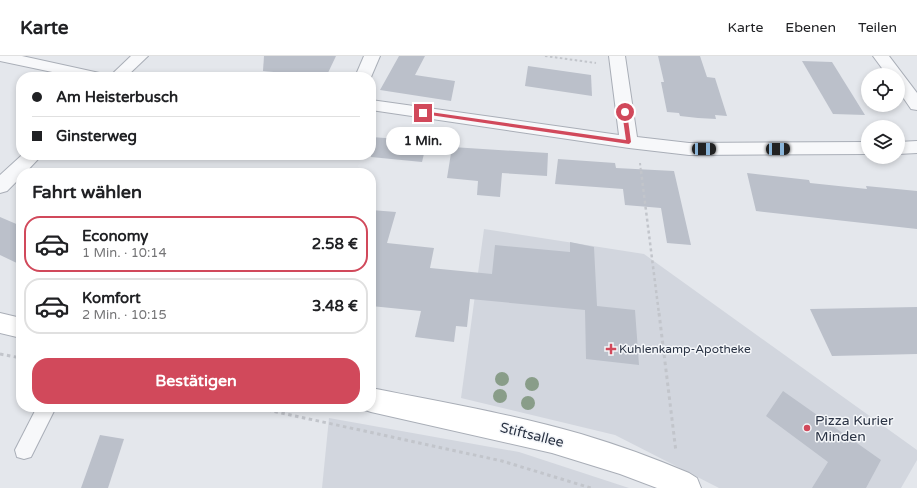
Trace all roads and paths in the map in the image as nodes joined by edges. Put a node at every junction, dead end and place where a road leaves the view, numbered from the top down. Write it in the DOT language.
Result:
graph roads {
  1 [pos="0,56"];
  2 [pos="140,56"];
  3 [pos="372,56"];
  4 [pos="545,56"];
  5 [pos="881,56"];
  6 [pos="618,61"];
  7 [pos="890,68"];
  8 [pos="75,72"];
  9 [pos="122,72"];
  10 [pos="365,72"];
  11 [pos="905,89"];
  12 [pos="917,105"];
  13 [pos="376,106"];
  14 [pos="629,142"];
  15 [pos="917,147"];
  16 [pos="861,148"];
  17 [pos="905,148"];
  18 [pos="28,160"];
  19 [pos="19,168"];
  20 [pos="16,171"];
  21 [pos="0,186"];
  22 [pos="0,323"];
  23 [pos="16,327"];
  24 [pos="0,354"];
  25 [pos="16,357"];
  26 [pos="376,401"];
  27 [pos="44,412"];
  28 [pos="279,412"];
  29 [pos="24,450"];
  30 [pos="683,486"];
  31 [pos="591,488"];
  1 -- 8 [label="street"];
  2 -- 9 [label="street"];
  3 -- 10 [label="street"];
  4 -- 6 [label="path"];
  5 -- 7 [label="street"];
  6 -- 14 [label="street"];
  11 -- 12 [label="street"];
  13 -- 14 [label="street"];
  14 -- 16 [label="street"];
  14 -- 30 [label="path"];
  15 -- 17 [label="street"];
  18 -- 19 [label="street"];
  20 -- 21 [label="street"];
  22 -- 23 [label="main road"];
  24 -- 25 [label="path"];
  26 -- 30 [label="main road, Stiftsallee"];
  27 -- 29 [label="lane"];
  28 -- 31 [label="path"];
}
